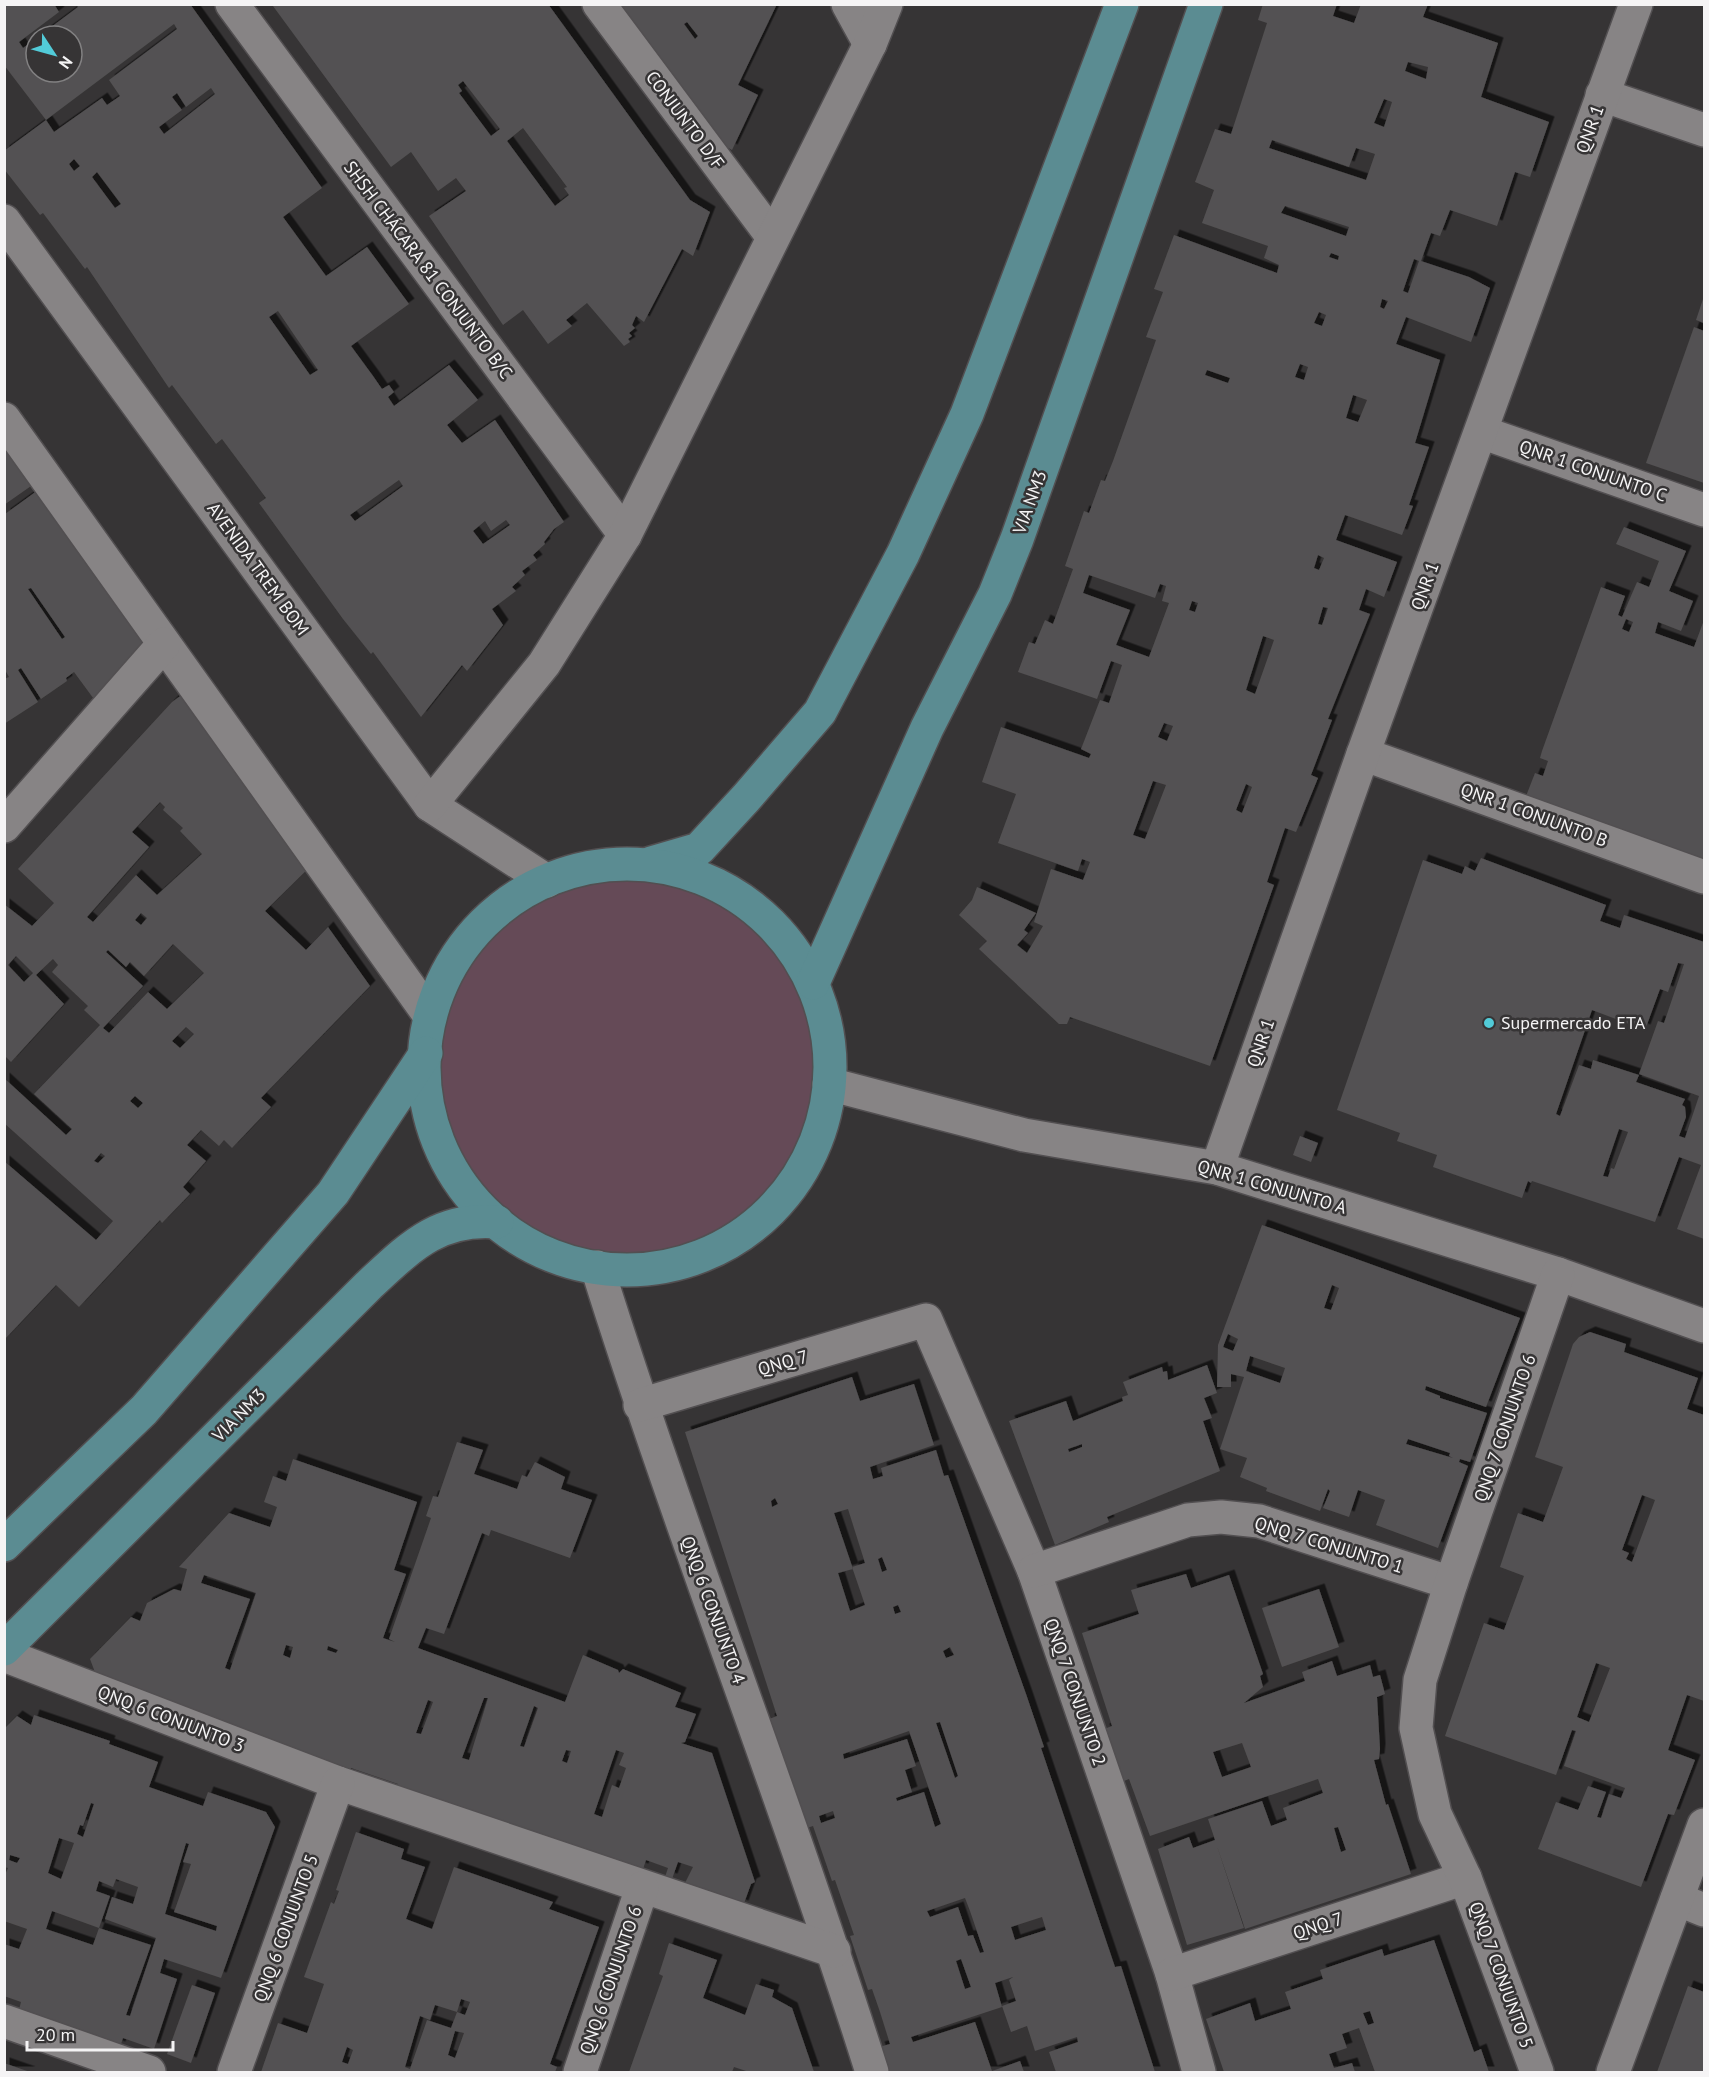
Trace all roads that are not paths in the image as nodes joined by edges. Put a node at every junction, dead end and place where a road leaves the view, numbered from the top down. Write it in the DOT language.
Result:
graph roads {
  1 [pos="232,4"];
  2 [pos="599,4"];
  3 [pos="848,4"];
  4 [pos="886,4"];
  5 [pos="1122,4"];
  6 [pos="1206,4"];
  7 [pos="1636,4"];
  8 [pos="870,44"];
  9 [pos="1602,95"];
  10 [pos="1704,130"];
  11 [pos="4,221"];
  12 [pos="772,236"];
  13 [pos="4,420"];
  14 [pos="1481,432"];
  15 [pos="1704,510"];
  16 [pos="625,535"];
  17 [pos="164,644"];
  18 [pos="1363,754"];
  19 [pos="430,805"];
  20 [pos="4,826"];
  21 [pos="649,864"];
  22 [pos="1704,877"];
  23 [pos="547,881"];
  24 [pos="813,983"];
  25 [pos="430,1016"];
  26 [pos="426,1053"];
  27 [pos="829,1084"];
  28 [pos="1216,1168"];
  29 [pos="497,1222"];
  30 [pos="597,1267"];
  31 [pos="1558,1274"];
  32 [pos="927,1320"];
  33 [pos="1704,1326"];
  34 [pos="640,1405"];
  35 [pos="4,1545"];
  36 [pos="1034,1571"];
  37 [pos="1451,1583"];
  38 [pos="4,1649"];
  39 [pos="4,1655"];
  40 [pos="338,1783"];
  41 [pos="1704,1825"];
  42 [pos="1465,1878"];
  43 [pos="642,1888"];
  44 [pos="1691,1905"];
  45 [pos="834,1951"];
  46 [pos="1172,1974"];
  47 [pos="4,2021"];
  48 [pos="149,2073"];
  49 [pos="234,2073"];
  50 [pos="580,2073"];
  51 [pos="872,2073"];
  52 [pos="1198,2073"];
  53 [pos="1537,2073"];
  54 [pos="1613,2073"];
  1 -- 16 [label="street, SHSH CHÁCARA 81 CONJUNTO B/C"];
  2 -- 12 [label="street, CONJUNTO D/F"];
  3 -- 8 [label="street"];
  4 -- 8 [label="street"];
  5 -- 21 [label="main road"];
  6 -- 24 [label="main road, VIA NM3"];
  7 -- 9 [label="street, QNR 1"];
  8 -- 12 [label="street"];
  9 -- 10 [label="street"];
  9 -- 14 [label="street, QNR 1"];
  11 -- 19 [label="street, AVENIDA TREM BOM"];
  12 -- 16 [label="street"];
  13 -- 17 [label="street"];
  14 -- 15 [label="street, QNR 1 CONJUNTO C"];
  14 -- 18 [label="street, QNR 1"];
  16 -- 19 [label="street"];
  17 -- 20 [label="street"];
  17 -- 25 [label="street"];
  18 -- 22 [label="street, QNR 1 CONJUNTO B"];
  18 -- 28 [label="street, QNR 1"];
  19 -- 23 [label="street, AVENIDA TREM BOM"];
  21 -- 23 [label="main road"];
  21 -- 24 [label="main road"];
  23 -- 25 [label="main road"];
  24 -- 27 [label="main road"];
  25 -- 26 [label="main road"];
  26 -- 29 [label="main road"];
  26 -- 35 [label="main road"];
  27 -- 28 [label="street, QNR 1 CONJUNTO A"];
  27 -- 30 [label="main road"];
  28 -- 31 [label="street, QNR 1 CONJUNTO A"];
  29 -- 30 [label="main road"];
  29 -- 38 [label="main road, VIA NM3"];
  30 -- 34 [label="street, QNQ 6 CONJUNTO 4"];
  31 -- 33 [label="street, QNR 1 CONJUNTO A"];
  31 -- 37 [label="street, QNQ 7 CONJUNTO 6"];
  32 -- 34 [label="street, QNQ 7"];
  32 -- 36 [label="street, QNQ 7 CONJUNTO 2"];
  34 -- 45 [label="street, QNQ 6 CONJUNTO 4"];
  36 -- 37 [label="street, QNQ 7 CONJUNTO 1"];
  36 -- 46 [label="street, QNQ 7 CONJUNTO 2"];
  37 -- 42 [label="street, QNQ 7 CONJUNTO 6"];
  39 -- 40 [label="street, QNQ 6 CONJUNTO 3"];
  40 -- 43 [label="street"];
  40 -- 49 [label="street, QNQ 6 CONJUNTO 5"];
  41 -- 44 [label="street"];
  42 -- 46 [label="street, QNQ 7"];
  42 -- 53 [label="street, QNQ 7 CONJUNTO 5"];
  43 -- 45 [label="street"];
  43 -- 50 [label="street, QNQ 6 CONJUNTO 6"];
  44 -- 54 [label="street"];
  45 -- 51 [label="street, QNQ 6 CONJUNTO 4"];
  46 -- 52 [label="street, QNQ 7 CONJUNTO 2"];
  47 -- 48 [label="street"];
}
